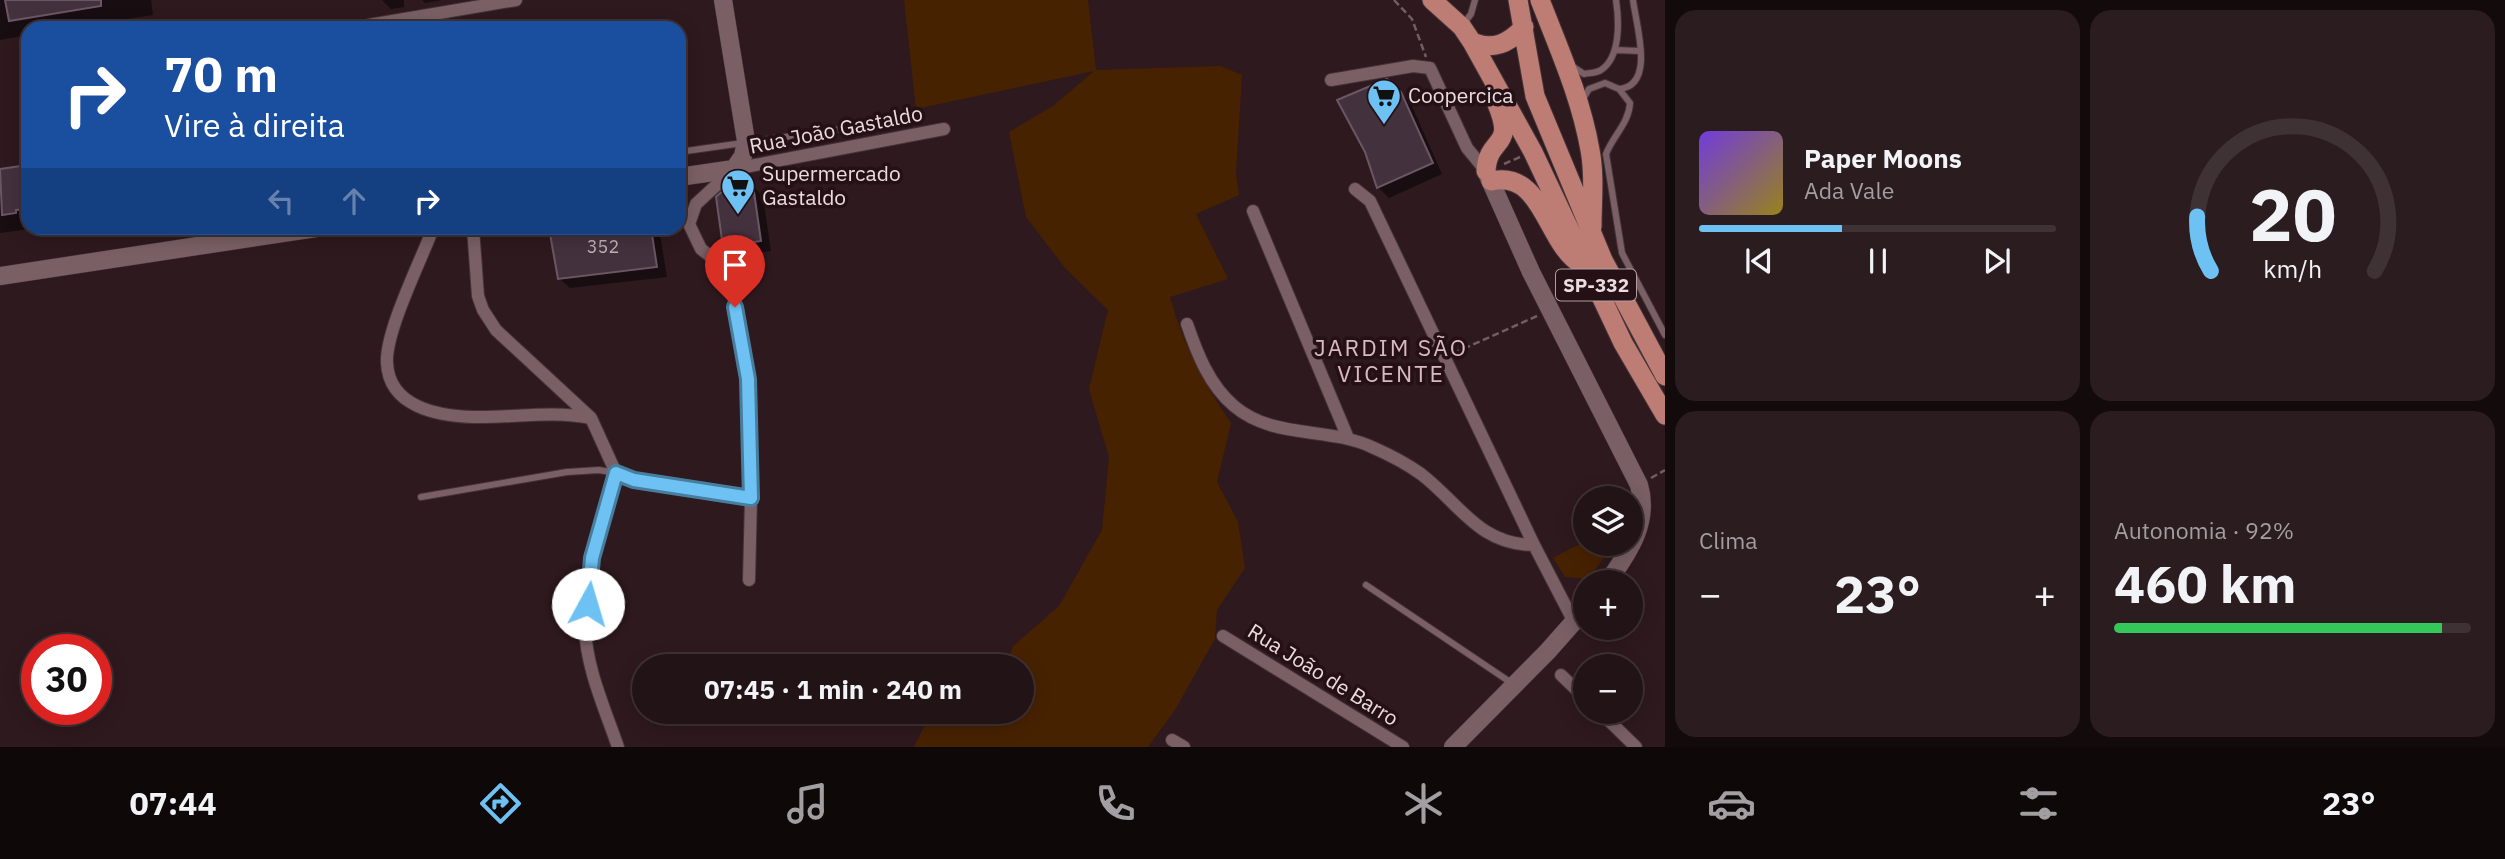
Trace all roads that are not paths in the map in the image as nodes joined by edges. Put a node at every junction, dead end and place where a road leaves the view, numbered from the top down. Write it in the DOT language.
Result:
graph roads {
  1 [pos="516,0"];
  2 [pos="723,0"];
  3 [pos="1432,0"];
  4 [pos="1475,0"];
  5 [pos="1540,0"];
  6 [pos="1616,0"];
  7 [pos="1633,0"];
  8 [pos="1517,2"];
  9 [pos="393,21"];
  10 [pos="1524,27"];
  11 [pos="1467,34"];
  12 [pos="1615,50"];
  13 [pos="1640,51"];
  14 [pos="1563,58"];
  15 [pos="1492,79"];
  16 [pos="1331,80"];
  17 [pos="1619,89"];
  18 [pos="1581,115"];
  19 [pos="856,127"];
  20 [pos="944,129"];
  21 [pos="746,141"];
  22 [pos="686,151"];
  23 [pos="734,169"];
  24 [pos="686,176"];
  25 [pos="1489,176"];
  26 [pos="1354,189"];
  27 [pos="1253,211"];
  28 [pos="270,235"];
  29 [pos="430,235"];
  30 [pos="473,235"];
  31 [pos="1592,235"];
  32 [pos="1588,268"];
  33 [pos="0,276"];
  34 [pos="1187,324"];
  35 [pos="1665,335"];
  36 [pos="1665,376"];
  37 [pos="1665,415"];
  38 [pos="591,418"];
  39 [pos="1348,438"];
  40 [pos="616,473"];
  41 [pos="421,497"];
  42 [pos="751,498"];
  43 [pos="1534,545"];
  44 [pos="1615,570"];
  45 [pos="749,580"];
  46 [pos="1366,584"];
  47 [pos="1573,604"];
  48 [pos="1573,623"];
  49 [pos="1223,636"];
  50 [pos="1561,675"];
  51 [pos="1515,685"];
  52 [pos="1573,687"];
  53 [pos="1612,724"];
  54 [pos="1172,740"];
  55 [pos="618,747"];
  56 [pos="1184,747"];
  57 [pos="1403,747"];
  58 [pos="1453,747"];
  59 [pos="1636,747"];
  1 -- 9 [label="street"];
  2 -- 21 [label="street"];
  3 -- 11 [label="main road, SP-332"];
  4 -- 11 [label="lane"];
  5 -- 14 [label="main road"];
  6 -- 12 [label="lane"];
  7 -- 13 [label="lane"];
  8 -- 10 [label="main road, SP-332"];
  10 -- 11 [label="main road"];
  10 -- 31 [label="main road, SP-332"];
  11 -- 15 [label="main road, SP-332"];
  12 -- 13 [label="lane"];
  12 -- 14 [label="lane"];
  13 -- 17 [label="lane"];
  14 -- 18 [label="main road"];
  15 -- 25 [label="main road"];
  15 -- 32 [label="main road, SP-332"];
  16 -- 25 [label="street"];
  17 -- 18 [label="lane"];
  17 -- 35 [label="lane"];
  18 -- 31 [label="main road"];
  19 -- 21 [label="lane"];
  20 -- 23 [label="street, Rua João Gastaldo"];
  21 -- 22 [label="lane"];
  21 -- 23 [label="street"];
  23 -- 24 [label="street"];
  23 -- 42 [label="street"];
  25 -- 32 [label="main road"];
  25 -- 44 [label="street"];
  26 -- 43 [label="street"];
  27 -- 39 [label="street"];
  28 -- 33 [label="street"];
  29 -- 38 [label="street"];
  30 -- 38 [label="street"];
  31 -- 36 [label="main road, SP-332"];
  32 -- 37 [label="main road, SP-332"];
  34 -- 39 [label="street"];
  38 -- 40 [label="street"];
  39 -- 43 [label="street"];
  40 -- 41 [label="lane"];
  40 -- 42 [label="street"];
  40 -- 55 [label="street"];
  42 -- 45 [label="street"];
  43 -- 47 [label="street"];
  46 -- 51 [label="lane"];
  48 -- 51 [label="street"];
  49 -- 57 [label="street, Rua João de Barro"];
  50 -- 52 [label="street"];
  51 -- 58 [label="street"];
  53 -- 59 [label="street"];
  54 -- 56 [label="street"];
}
